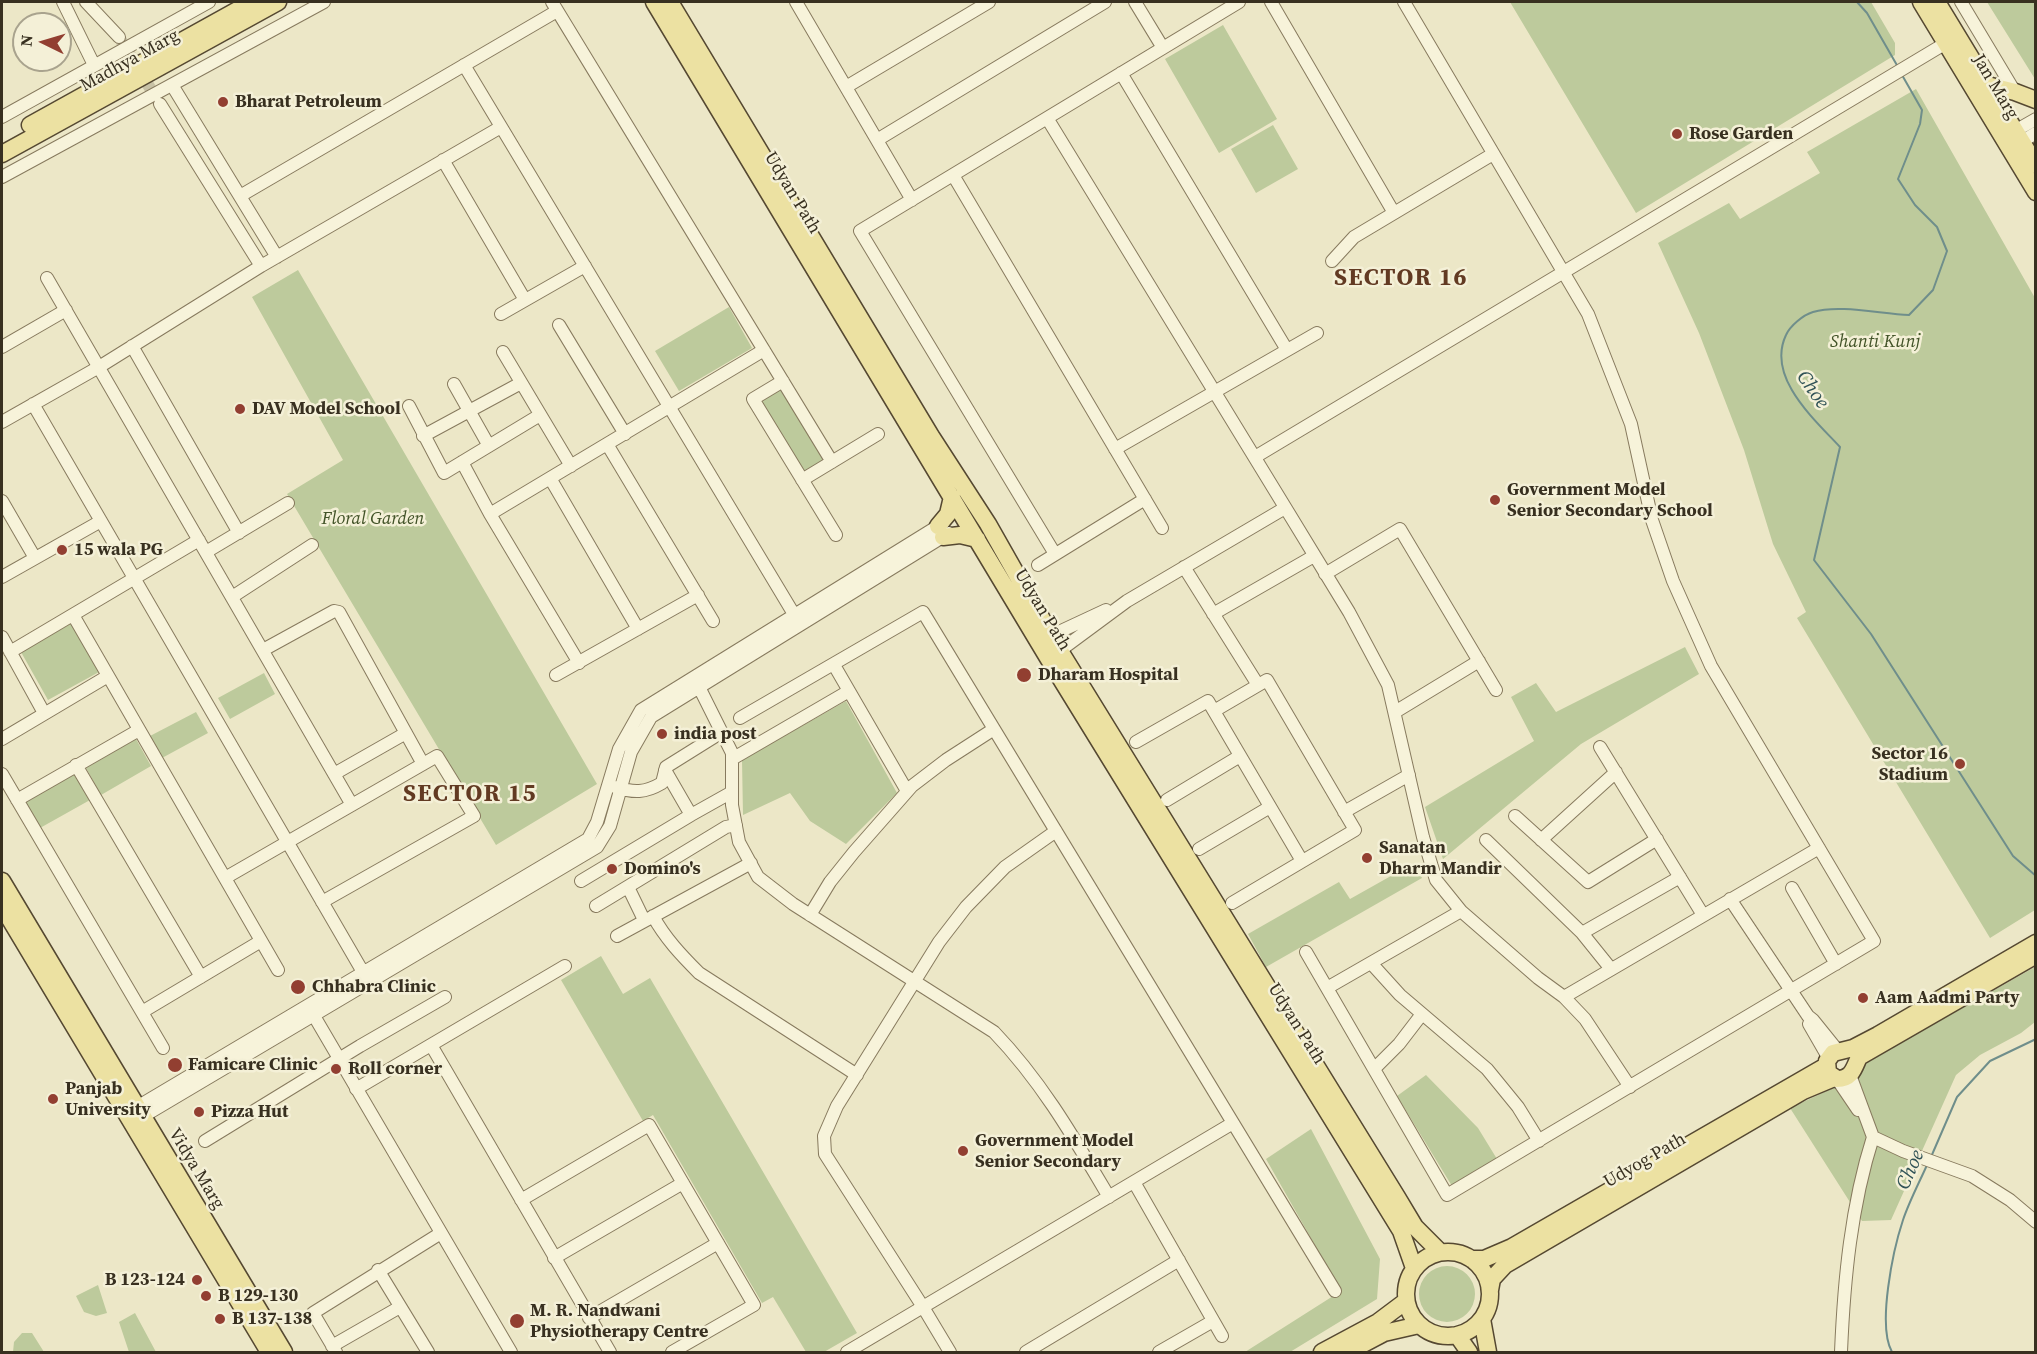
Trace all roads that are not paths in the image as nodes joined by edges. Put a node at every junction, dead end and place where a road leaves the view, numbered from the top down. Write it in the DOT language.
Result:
graph roads {
  1 [pos="63,2"];
  2 [pos="86,2"];
  3 [pos="209,2"];
  4 [pos="252,2"];
  5 [pos="278,2"];
  6 [pos="324,2"];
  7 [pos="654,2"];
  8 [pos="670,2"];
  9 [pos="796,2"];
  10 [pos="989,2"];
  11 [pos="1105,2"];
  12 [pos="1135,2"];
  13 [pos="1239,2"];
  14 [pos="1271,2"];
  15 [pos="1404,2"];
  16 [pos="1921,2"];
  17 [pos="1937,2"];
  18 [pos="1961,2"];
  19 [pos="554,6"];
  20 [pos="118,37"];
  21 [pos="1952,40"];
  22 [pos="1163,48"];
  23 [pos="94,65"];
  24 [pos="464,65"];
  25 [pos="1121,73"];
  26 [pos="172,85"];
  27 [pos="1987,85"];
  28 [pos="846,87"];
  29 [pos="2015,92"];
  30 [pos="2036,100"];
  31 [pos="160,104"];
  32 [pos="2,117"];
  33 [pos="1047,118"];
  34 [pos="2036,119"];
  35 [pos="501,126"];
  36 [pos="2017,139"];
  37 [pos="877,140"];
  38 [pos="2,141"];
  39 [pos="2,154"];
  40 [pos="1493,154"];
  41 [pos="443,160"];
  42 [pos="2036,165"];
  43 [pos="953,175"];
  44 [pos="2,177"];
  45 [pos="2036,192"];
  46 [pos="240,196"];
  47 [pos="912,200"];
  48 [pos="1394,213"];
  49 [pos="277,257"];
  50 [pos="1332,261"];
  51 [pos="261,266"];
  52 [pos="585,266"];
  53 [pos="1563,272"];
  54 [pos="47,278"];
  55 [pos="525,300"];
  56 [pos="66,310"];
  57 [pos="501,314"];
  58 [pos="559,325"];
  59 [pos="1317,333"];
  60 [pos="2,346"];
  61 [pos="132,346"];
  62 [pos="764,350"];
  63 [pos="1287,350"];
  64 [pos="503,352"];
  65 [pos="99,367"];
  66 [pos="783,381"];
  67 [pos="521,383"];
  68 [pos="454,384"];
  69 [pos="1215,392"];
  70 [pos="33,404"];
  71 [pos="410,406"];
  72 [pos="669,407"];
  73 [pos="470,411"];
  74 [pos="540,416"];
  75 [pos="2,422"];
  76 [pos="625,434"];
  77 [pos="878,434"];
  78 [pos="423,436"];
  79 [pos="607,444"];
  80 [pos="489,446"];
  81 [pos="1115,448"];
  82 [pos="1255,457"];
  83 [pos="462,462"];
  84 [pos="832,462"];
  85 [pos="571,466"];
  86 [pos="550,478"];
  87 [pos="802,480"];
  88 [pos="1145,499"];
  89 [pos="2,501"];
  90 [pos="288,503"];
  91 [pos="1286,508"];
  92 [pos="967,509"];
  93 [pos="490,514"];
  94 [pos="101,521"];
  95 [pos="1162,528"];
  96 [pos="239,532"];
  97 [pos="940,532"];
  98 [pos="836,535"];
  99 [pos="976,538"];
  100 [pos="199,540"];
  101 [pos="312,545"];
  102 [pos="206,552"];
  103 [pos="1056,554"];
  104 [pos="1314,556"];
  105 [pos="35,558"];
  106 [pos="1038,565"];
  107 [pos="1184,567"];
  108 [pos="1325,574"];
  109 [pos="2,577"];
  110 [pos="134,579"];
  111 [pos="698,595"];
  112 [pos="232,597"];
  113 [pos="1127,601"];
  114 [pos="1213,614"];
  115 [pos="73,615"];
  116 [pos="797,620"];
  117 [pos="713,621"];
  118 [pos="638,629"];
  119 [pos="2,637"];
  120 [pos="1045,639"];
  121 [pos="263,650"];
  122 [pos="10,652"];
  123 [pos="1054,654"];
  124 [pos="1479,661"];
  125 [pos="579,663"];
  126 [pos="834,665"];
  127 [pos="556,675"];
  128 [pos="108,676"];
  129 [pos="697,682"];
  130 [pos="1258,685"];
  131 [pos="1496,690"];
  132 [pos="849,691"];
  133 [pos="1214,711"];
  134 [pos="1395,712"];
  135 [pos="44,713"];
  136 [pos="740,718"];
  137 [pos="139,729"];
  138 [pos="994,729"];
  139 [pos="722,732"];
  140 [pos="406,733"];
  141 [pos="2,739"];
  142 [pos="1136,742"];
  143 [pos="1600,747"];
  144 [pos="1240,756"];
  145 [pos="732,759"];
  146 [pos="423,764"];
  147 [pos="76,765"];
  148 [pos="664,770"];
  149 [pos="1616,772"];
  150 [pos="2,774"];
  151 [pos="334,774"];
  152 [pos="1409,775"];
  153 [pos="614,787"];
  154 [pos="907,791"];
  155 [pos="732,792"];
  156 [pos="17,800"];
  157 [pos="1167,800"];
  158 [pos="352,805"];
  159 [pos="1270,807"];
  160 [pos="1344,812"];
  161 [pos="691,815"];
  162 [pos="1515,816"];
  163 [pos="736,825"];
  164 [pos="1056,831"];
  165 [pos="1657,839"];
  166 [pos="1486,840"];
  167 [pos="1541,840"];
  168 [pos="287,842"];
  169 [pos="1819,848"];
  170 [pos="1199,849"];
  171 [pos="1302,861"];
  172 [pos="751,863"];
  173 [pos="1680,877"];
  174 [pos="225,878"];
  175 [pos="2,881"];
  176 [pos="581,881"];
  177 [pos="627,887"];
  178 [pos="1792,888"];
  179 [pos="1730,899"];
  180 [pos="322,902"];
  181 [pos="1232,903"];
  182 [pos="2,906"];
  183 [pos="596,906"];
  184 [pos="1461,911"];
  185 [pos="810,915"];
  186 [pos="1703,915"];
  187 [pos="648,918"];
  188 [pos="1582,933"];
  189 [pos="617,936"];
  190 [pos="261,942"];
  191 [pos="2036,943"];
  192 [pos="1306,952"];
  193 [pos="2036,955"];
  194 [pos="1371,963"];
  195 [pos="1836,964"];
  196 [pos="565,966"];
  197 [pos="1611,969"];
  198 [pos="278,970"];
  199 [pos="201,977"];
  200 [pos="366,978"];
  201 [pos="915,982"];
  202 [pos="1327,988"];
  203 [pos="1792,991"];
  204 [pos="445,997"];
  205 [pos="1564,997"];
  206 [pos="310,1011"];
  207 [pos="141,1012"];
  208 [pos="1422,1014"];
  209 [pos="431,1045"];
  210 [pos="163,1048"];
  211 [pos="339,1059"];
  212 [pos="1839,1066"];
  213 [pos="1374,1069"];
  214 [pos="857,1074"];
  215 [pos="1630,1087"];
  216 [pos="356,1089"];
  217 [pos="134,1115"];
  218 [pos="1233,1123"];
  219 [pos="1872,1133"];
  220 [pos="205,1141"];
  221 [pos="1539,1141"];
  222 [pos="1134,1182"];
  223 [pos="682,1183"];
  224 [pos="1109,1197"];
  225 [pos="521,1200"];
  226 [pos="2036,1222"];
  227 [pos="441,1233"];
  228 [pos="718,1244"];
  229 [pos="1440,1252"];
  230 [pos="554,1258"];
  231 [pos="1471,1259"];
  232 [pos="1179,1260"];
  233 [pos="1414,1268"];
  234 [pos="378,1270"];
  235 [pos="1490,1290"];
  236 [pos="1335,1292"];
  237 [pos="1406,1301"];
  238 [pos="400,1306"];
  239 [pos="923,1307"];
  240 [pos="589,1318"];
  241 [pos="1482,1319"];
  242 [pos="1213,1321"];
  243 [pos="1419,1325"];
  244 [pos="1457,1335"];
  245 [pos="1222,1336"];
  246 [pos="334,1349"];
  247 [pos="854,1351"];
  248 [pos="269,1353"];
  249 [pos="284,1353"];
  250 [pos="428,1353"];
  251 [pos="511,1353"];
  252 [pos="610,1353"];
  253 [pos="672,1353"];
  254 [pos="950,1353"];
  255 [pos="1026,1353"];
  256 [pos="1159,1353"];
  257 [pos="1323,1353"];
  258 [pos="1348,1353"];
  259 [pos="1469,1353"];
  260 [pos="1488,1353"];
  261 [pos="1841,1353"];
  1 -- 23 [label="street"];
  2 -- 20 [label="street"];
  3 -- 23 [label="street"];
  4 -- 38 [label="main road, Madhya Marg"];
  5 -- 39 [label="main road, Madhya Marg"];
  6 -- 26 [label="street"];
  7 -- 92 [label="main road, Udyan Path"];
  8 -- 92 [label="main road, Udyan Path"];
  9 -- 28 [label="street"];
  10 -- 28 [label="street"];
  11 -- 37 [label="street"];
  12 -- 22 [label="street"];
  13 -- 22 [label="street"];
  14 -- 48 [label="street"];
  15 -- 40 [label="street"];
  16 -- 21 [label="main road, Jan Marg"];
  17 -- 21 [label="main road, Jan Marg"];
  18 -- 29 [label="street"];
  19 -- 24 [label="street"];
  19 -- 62 [label="street"];
  21 -- 27 [label="main road, Jan Marg"];
  21 -- 36 [label="main road, Jan Marg"];
  21 -- 53 [label="street"];
  22 -- 25 [label="street"];
  23 -- 32 [label="street"];
  24 -- 35 [label="street"];
  24 -- 46 [label="street"];
  25 -- 33 [label="street"];
  25 -- 63 [label="street"];
  26 -- 44 [label="street"];
  26 -- 46 [label="street"];
  27 -- 29 [label="main road"];
  27 -- 36 [label="main road, Jan Marg"];
  28 -- 37 [label="street"];
  29 -- 30 [label="main road"];
  31 -- 51 [label="street"];
  33 -- 43 [label="street"];
  33 -- 69 [label="street"];
  34 -- 36 [label="street"];
  35 -- 41 [label="street"];
  35 -- 52 [label="street"];
  36 -- 42 [label="main road, Jan Marg"];
  36 -- 45 [label="main road, Jan Marg"];
  37 -- 47 [label="street"];
  40 -- 48 [label="street"];
  40 -- 53 [label="street"];
  41 -- 49 [label="street"];
  41 -- 55 [label="street"];
  43 -- 47 [label="street"];
  43 -- 81 [label="street"];
  46 -- 49 [label="street"];
  47 -- 103 [label="street"];
  48 -- 50 [label="street"];
  49 -- 51 [label="street"];
  51 -- 61 [label="street"];
  52 -- 55 [label="street"];
  52 -- 72 [label="street"];
  53 -- 82 [label="street"];
  53 -- 169 [label="street"];
  54 -- 56 [label="street"];
  55 -- 57 [label="street"];
  56 -- 60 [label="street"];
  56 -- 65 [label="street"];
  58 -- 76 [label="street"];
  59 -- 63 [label="street"];
  61 -- 65 [label="street"];
  61 -- 96 [label="street"];
  62 -- 66 [label="street"];
  62 -- 72 [label="street"];
  63 -- 69 [label="street"];
  64 -- 67 [label="street"];
  65 -- 70 [label="street"];
  65 -- 100 [label="street"];
  66 -- 84 [label="street"];
  66 -- 87 [label="street"];
  67 -- 73 [label="street"];
  67 -- 74 [label="street"];
  68 -- 73 [label="street"];
  69 -- 81 [label="street"];
  69 -- 82 [label="street"];
  70 -- 75 [label="street"];
  70 -- 94 [label="street"];
  71 -- 78 [label="street"];
  72 -- 76 [label="street"];
  72 -- 116 [label="street"];
  73 -- 78 [label="street"];
  73 -- 80 [label="street"];
  74 -- 80 [label="street"];
  74 -- 85 [label="street"];
  76 -- 79 [label="street"];
  77 -- 84 [label="street"];
  78 -- 83 [label="street"];
  79 -- 85 [label="street"];
  79 -- 111 [label="street"];
  80 -- 83 [label="street"];
  81 -- 88 [label="street"];
  82 -- 91 [label="street"];
  83 -- 93 [label="street"];
  84 -- 87 [label="street"];
  85 -- 86 [label="street"];
  86 -- 93 [label="street"];
  86 -- 118 [label="street"];
  87 -- 98 [label="street"];
  88 -- 95 [label="street"];
  88 -- 103 [label="street"];
  89 -- 105 [label="street"];
  90 -- 96 [label="street"];
  91 -- 104 [label="street"];
  91 -- 107 [label="street"];
  92 -- 97 [label="street"];
  92 -- 97 [label="main road"];
  92 -- 99 [label="main road, Udyan Path"];
  92 -- 120 [label="main road, Udyan Path"];
  93 -- 125 [label="street"];
  94 -- 105 [label="street"];
  94 -- 110 [label="street"];
  96 -- 102 [label="street"];
  97 -- 99 [label="main road"];
  97 -- 116 [label="street"];
  99 -- 120 [label="main road, Udyan Path"];
  100 -- 102 [label="street"];
  100 -- 110 [label="street"];
  101 -- 112 [label="street"];
  102 -- 112 [label="street"];
  103 -- 106 [label="street"];
  104 -- 108 [label="street"];
  104 -- 114 [label="street"];
  105 -- 109 [label="street"];
  107 -- 113 [label="street"];
  107 -- 114 [label="street"];
  108 -- 124 [label="street"];
  108 -- 134 [label="street"];
  110 -- 115 [label="street"];
  110 -- 168 [label="street"];
  111 -- 117 [label="street"];
  111 -- 118 [label="street"];
  112 -- 121 [label="street"];
  113 -- 120 [label="street"];
  113 -- 123 [label="street"];
  114 -- 130 [label="street"];
  115 -- 122 [label="street"];
  115 -- 128 [label="street"];
  116 -- 129 [label="street"];
  118 -- 125 [label="street"];
  119 -- 122 [label="street"];
  120 -- 123 [label="main road, Udyan Path"];
  121 -- 140 [label="street"];
  121 -- 151 [label="street"];
  122 -- 135 [label="street"];
  123 -- 229 [label="main road, Udyan Path"];
  123 -- 233 [label="main road, Udyan Path"];
  124 -- 131 [label="street"];
  124 -- 134 [label="street"];
  125 -- 127 [label="street"];
  126 -- 132 [label="street"];
  126 -- 136 [label="street"];
  126 -- 138 [label="street"];
  128 -- 135 [label="street"];
  128 -- 137 [label="street"];
  129 -- 139 [label="street"];
  129 -- 153 [label="street"];
  130 -- 133 [label="street"];
  130 -- 160 [label="street"];
  132 -- 145 [label="street"];
  132 -- 154 [label="street"];
  133 -- 142 [label="street"];
  133 -- 144 [label="street"];
  134 -- 152 [label="street"];
  135 -- 141 [label="street"];
  137 -- 147 [label="street"];
  137 -- 174 [label="street"];
  138 -- 154 [label="street"];
  138 -- 164 [label="street"];
  139 -- 145 [label="street"];
  139 -- 148 [label="street"];
  140 -- 146 [label="street"];
  140 -- 151 [label="street"];
  143 -- 149 [label="street"];
  144 -- 157 [label="street"];
  144 -- 159 [label="street"];
  145 -- 155 [label="street"];
  146 -- 158 [label="street"];
  146 -- 180 [label="street"];
  147 -- 156 [label="street"];
  147 -- 199 [label="street"];
  148 -- 153 [label="street"];
  148 -- 161 [label="street"];
  149 -- 165 [label="street"];
  149 -- 167 [label="street"];
  150 -- 156 [label="street"];
  151 -- 158 [label="street"];
  152 -- 160 [label="street"];
  152 -- 184 [label="street"];
  153 -- 200 [label="street"];
  154 -- 185 [label="street"];
  155 -- 161 [label="street"];
  155 -- 163 [label="street"];
  156 -- 207 [label="street"];
  158 -- 168 [label="street"];
  159 -- 170 [label="street"];
  159 -- 171 [label="street"];
  160 -- 171 [label="street"];
  161 -- 176 [label="street"];
  162 -- 167 [label="street"];
  163 -- 172 [label="street"];
  163 -- 177 [label="street"];
  164 -- 201 [label="street"];
  164 -- 218 [label="street"];
  165 -- 167 [label="street"];
  165 -- 173 [label="street"];
  166 -- 188 [label="street"];
  168 -- 174 [label="street"];
  168 -- 180 [label="street"];
  169 -- 179 [label="street"];
  169 -- 195 [label="street"];
  171 -- 181 [label="street"];
  172 -- 185 [label="street"];
  172 -- 187 [label="street"];
  173 -- 186 [label="street"];
  173 -- 188 [label="street"];
  174 -- 190 [label="street"];
  175 -- 217 [label="main road, Vidya Marg"];
  177 -- 183 [label="street"];
  177 -- 187 [label="street"];
  178 -- 195 [label="street"];
  179 -- 186 [label="street"];
  179 -- 203 [label="street"];
  180 -- 200 [label="street"];
  182 -- 217 [label="main road, Vidya Marg"];
  184 -- 194 [label="street"];
  184 -- 205 [label="street"];
  185 -- 201 [label="street"];
  186 -- 197 [label="street"];
  187 -- 189 [label="street"];
  187 -- 214 [label="street"];
  188 -- 197 [label="street"];
  190 -- 198 [label="street"];
  190 -- 199 [label="street"];
  191 -- 212 [label="main road, Udyog Path"];
  192 -- 202 [label="street"];
  193 -- 212 [label="main road, Udyog Path"];
  194 -- 202 [label="street"];
  194 -- 208 [label="street"];
  195 -- 203 [label="street"];
  196 -- 209 [label="street"];
  197 -- 205 [label="street"];
  199 -- 207 [label="street"];
  200 -- 206 [label="street"];
  201 -- 214 [label="street"];
  201 -- 224 [label="street"];
  202 -- 213 [label="street"];
  203 -- 212 [label="street"];
  203 -- 215 [label="street"];
  204 -- 211 [label="street"];
  205 -- 215 [label="street"];
  206 -- 211 [label="street"];
  206 -- 217 [label="street"];
  207 -- 210 [label="street"];
  208 -- 213 [label="street"];
  208 -- 221 [label="street"];
  209 -- 216 [label="street"];
  209 -- 225 [label="street"];
  211 -- 216 [label="street"];
  211 -- 220 [label="street"];
  212 -- 219 [label="street"];
  212 -- 231 [label="main road, Udyog Path"];
  212 -- 235 [label="main road, Udyog Path"];
  213 -- 221 [label="street"];
  214 -- 239 [label="street"];
  215 -- 221 [label="street"];
  216 -- 227 [label="street"];
  217 -- 248 [label="main road, Vidya Marg"];
  217 -- 249 [label="main road, Vidya Marg"];
  218 -- 222 [label="street"];
  218 -- 236 [label="street"];
  219 -- 226 [label="street"];
  219 -- 261 [label="street"];
  222 -- 224 [label="street"];
  222 -- 232 [label="street"];
  223 -- 225 [label="street"];
  223 -- 228 [label="street"];
  223 -- 230 [label="street"];
  224 -- 239 [label="street"];
  225 -- 230 [label="street"];
  227 -- 234 [label="street"];
  227 -- 251 [label="street"];
  228 -- 240 [label="street"];
  228 -- 253 [label="street"];
  229 -- 231 [label="main road"];
  229 -- 233 [label="main road"];
  230 -- 240 [label="street"];
  231 -- 235 [label="main road"];
  232 -- 242 [label="street"];
  232 -- 255 [label="street"];
  233 -- 237 [label="main road"];
  234 -- 238 [label="street"];
  234 -- 246 [label="street"];
  235 -- 241 [label="main road"];
  237 -- 243 [label="main road"];
  237 -- 257 [label="main road"];
  238 -- 246 [label="street"];
  238 -- 250 [label="street"];
  239 -- 247 [label="street"];
  239 -- 254 [label="street"];
  240 -- 252 [label="street"];
  241 -- 244 [label="main road"];
  241 -- 260 [label="main road"];
  242 -- 245 [label="street"];
  242 -- 256 [label="street"];
  243 -- 244 [label="main road"];
  243 -- 258 [label="main road"];
  244 -- 259 [label="main road"];
}
